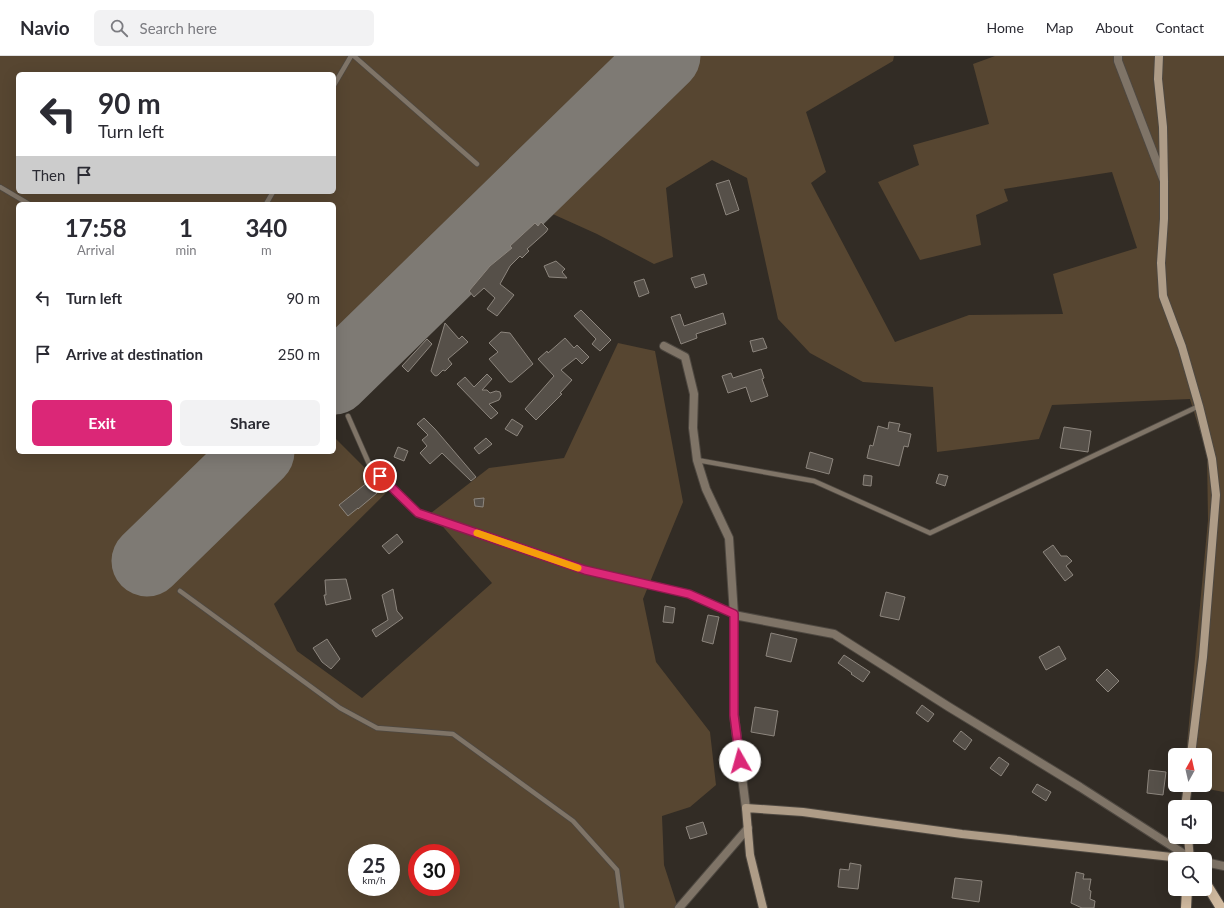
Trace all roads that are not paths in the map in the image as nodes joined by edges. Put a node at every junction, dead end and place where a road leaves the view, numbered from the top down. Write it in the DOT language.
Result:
graph roads {
  1 [pos="352,56"];
  2 [pos="1118,56"];
  3 [pos="1159,56"];
  4 [pos="336,82"];
  5 [pos="477,164"];
  6 [pos="1164,181"];
  7 [pos="0,187"];
  8 [pos="26,202"];
  9 [pos="664,346"];
  10 [pos="1199,406"];
  11 [pos="348,416"];
  12 [pos="697,460"];
  13 [pos="180,591"];
  14 [pos="734,614"];
  15 [pos="1192,748"];
  16 [pos="746,808"];
  17 [pos="748,828"];
  18 [pos="1180,852"];
  19 [pos="1168,856"];
  20 [pos="1212,863"];
  21 [pos="1224,866"];
  22 [pos="1212,893"];
  23 [pos="1187,896"];
  24 [pos="622,908"];
  25 [pos="679,908"];
  26 [pos="763,908"];
  27 [pos="1186,908"];
  28 [pos="1221,908"];
  1 -- 4 [label="lane"];
  1 -- 5 [label="lane"];
  2 -- 6 [label="street"];
  3 -- 6 [label="street"];
  6 -- 10 [label="street"];
  7 -- 8 [label="lane"];
  9 -- 12 [label="street"];
  10 -- 12 [label="lane"];
  10 -- 15 [label="street"];
  11 -- 14 [label="lane"];
  12 -- 14 [label="street"];
  13 -- 24 [label="lane"];
  14 -- 16 [label="street"];
  14 -- 18 [label="street"];
  16 -- 17 [label="street"];
  16 -- 19 [label="street"];
  17 -- 25 [label="street"];
  17 -- 26 [label="street"];
  20 -- 21 [label="street"];
  22 -- 28 [label="main road"];
  23 -- 27 [label="main road"];
}
